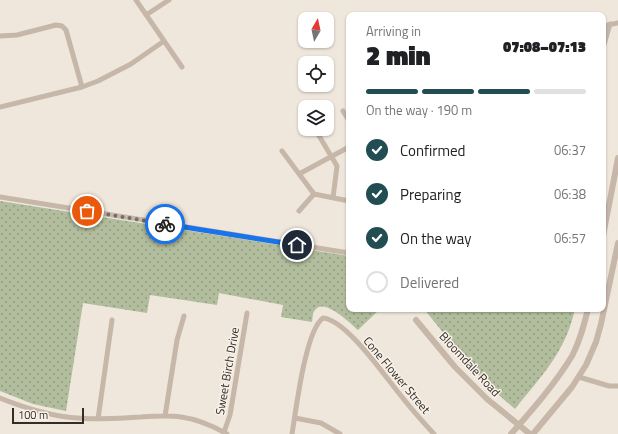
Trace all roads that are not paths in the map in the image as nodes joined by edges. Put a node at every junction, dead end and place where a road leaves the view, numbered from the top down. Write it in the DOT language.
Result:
graph roads {
  1 [pos="136,0"];
  2 [pos="169,0"];
  3 [pos="146,15"];
  4 [pos="618,23"];
  5 [pos="610,24"];
  6 [pos="606,25"];
  7 [pos="0,36"];
  8 [pos="606,38"];
  9 [pos="164,41"];
  10 [pos="182,67"];
  11 [pos="82,87"];
  12 [pos="0,107"];
  13 [pos="343,110"];
  14 [pos="346,116"];
  15 [pos="319,136"];
  16 [pos="346,149"];
  17 [pos="282,150"];
  18 [pos="332,156"];
  19 [pos="618,158"];
  20 [pos="299,174"];
  21 [pos="314,194"];
  22 [pos="0,197"];
  23 [pos="333,198"];
  24 [pos="346,200"];
  25 [pos="299,211"];
  26 [pos="606,220"];
  27 [pos="618,243"];
  28 [pos="346,253"];
  29 [pos="606,281"];
  30 [pos="610,282"];
  31 [pos="606,299"];
  32 [pos="587,312"];
  33 [pos="603,312"];
  34 [pos="247,313"];
  35 [pos="184,316"];
  36 [pos="112,320"];
  37 [pos="416,320"];
  38 [pos="579,377"];
  39 [pos="618,386"];
  40 [pos="0,398"];
  41 [pos="165,416"];
  42 [pos="295,418"];
  43 [pos="98,419"];
  44 [pos="519,425"];
  45 [pos="225,433"];
  46 [pos="292,434"];
  47 [pos="340,434"];
  48 [pos="434,434"];
  49 [pos="511,434"];
  50 [pos="530,434"];
  51 [pos="533,434"];
  1 -- 3 [label="street"];
  2 -- 3 [label="street"];
  3 -- 9 [label="street"];
  4 -- 5 [label="street"];
  5 -- 6 [label="street"];
  5 -- 8 [label="street"];
  7 -- 11 [label="street"];
  9 -- 10 [label="street"];
  9 -- 11 [label="street"];
  11 -- 12 [label="street"];
  13 -- 14 [label="street"];
  15 -- 18 [label="street"];
  16 -- 18 [label="street"];
  17 -- 20 [label="street"];
  18 -- 20 [label="street"];
  18 -- 23 [label="street"];
  19 -- 26 [label="street"];
  20 -- 21 [label="street"];
  21 -- 23 [label="street"];
  21 -- 25 [label="street"];
  22 -- 28 [label="street"];
  23 -- 24 [label="street"];
  27 -- 30 [label="street"];
  29 -- 30 [label="street"];
  30 -- 31 [label="street"];
  32 -- 44 [label="street"];
  33 -- 38 [label="street"];
  34 -- 45 [label="street, Sweet Birch Drive"];
  35 -- 41 [label="street"];
  36 -- 43 [label="street"];
  37 -- 44 [label="street, Bloomdale Road"];
  38 -- 39 [label="street"];
  38 -- 51 [label="street"];
  40 -- 43 [label="street"];
  41 -- 43 [label="street"];
  41 -- 45 [label="street"];
  42 -- 46 [label="street"];
  42 -- 47 [label="street"];
  42 -- 48 [label="street, Cone Flower Street"];
  44 -- 49 [label="street"];
  44 -- 50 [label="street, Bloomdale Road"];
}
